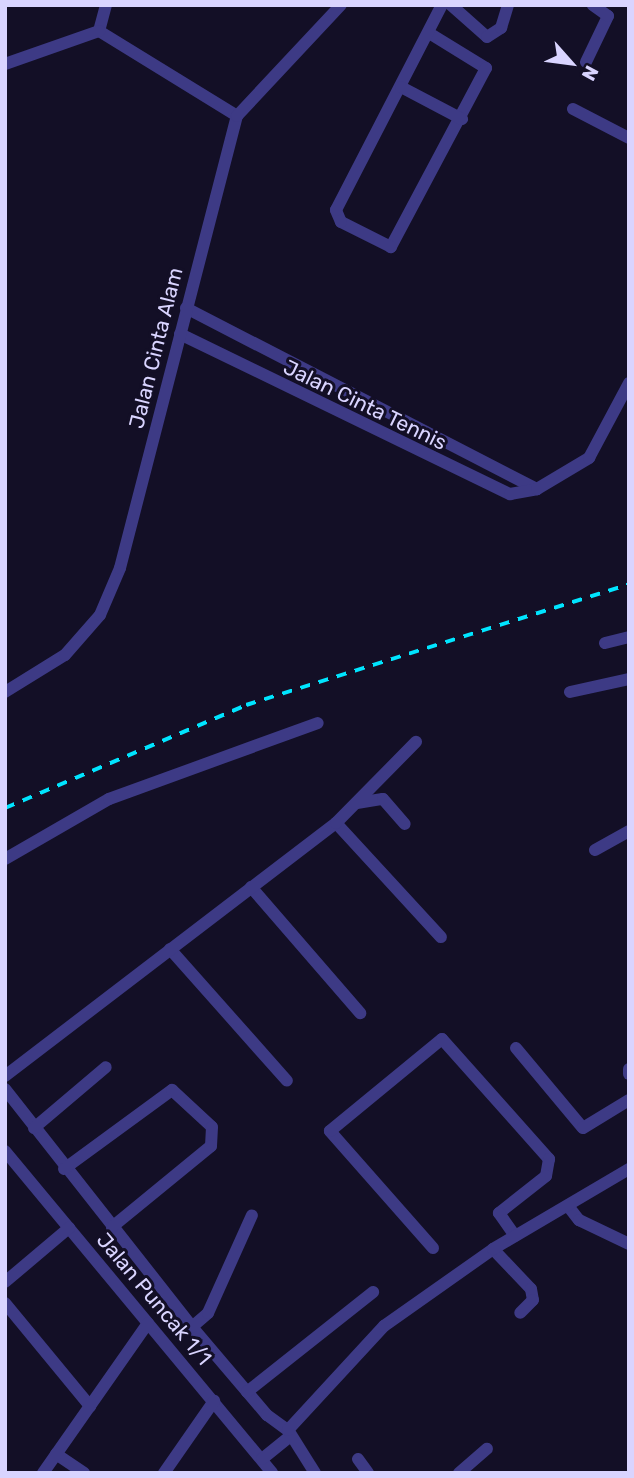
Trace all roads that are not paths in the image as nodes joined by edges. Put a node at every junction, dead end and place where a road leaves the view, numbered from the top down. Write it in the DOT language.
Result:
graph roads {
  1 [pos="106,5"];
  2 [pos="341,5"];
  3 [pos="442,5"];
  4 [pos="451,5"];
  5 [pos="508,5"];
  6 [pos="593,5"];
  7 [pos="99,31"];
  8 [pos="429,33"];
  9 [pos="586,62"];
  10 [pos="5,64"];
  11 [pos="401,87"];
  12 [pos="573,109"];
  13 [pos="237,116"];
  14 [pos="461,119"];
  15 [pos="629,138"];
  16 [pos="186,309"];
  17 [pos="180,334"];
  18 [pos="629,383"];
  19 [pos="494,467"];
  20 [pos="485,486"];
  21 [pos="537,489"];
  22 [pos="629,637"];
  23 [pos="605,643"];
  24 [pos="629,679"];
  25 [pos="5,692"];
  26 [pos="570,692"];
  27 [pos="318,723"];
  28 [pos="416,742"];
  29 [pos="357,803"];
  30 [pos="336,823"];
  31 [pos="405,824"];
  32 [pos="629,831"];
  33 [pos="595,849"];
  34 [pos="5,859"];
  35 [pos="251,887"];
  36 [pos="441,937"];
  37 [pos="170,949"];
  38 [pos="360,1013"];
  39 [pos="516,1048"];
  40 [pos="106,1067"];
  41 [pos="5,1076"];
  42 [pos="286,1081"];
  43 [pos="5,1089"];
  44 [pos="629,1100"];
  45 [pos="34,1128"];
  46 [pos="5,1151"];
  47 [pos="64,1169"];
  48 [pos="626,1176"];
  49 [pos="568,1206"];
  50 [pos="251,1216"];
  51 [pos="112,1227"];
  52 [pos="69,1228"];
  53 [pos="515,1236"];
  54 [pos="629,1244"];
  55 [pos="433,1248"];
  56 [pos="493,1249"];
  57 [pos="5,1282"];
  58 [pos="373,1292"];
  59 [pos="5,1303"];
  60 [pos="520,1313"];
  61 [pos="148,1323"];
  62 [pos="192,1326"];
  63 [pos="247,1392"];
  64 [pos="214,1401"];
  65 [pos="90,1406"];
  66 [pos="288,1434"];
  67 [pos="487,1449"];
  68 [pos="56,1454"];
  69 [pos="262,1459"];
  70 [pos="358,1460"];
  71 [pos="43,1473"];
  72 [pos="84,1473"];
  73 [pos="164,1473"];
  74 [pos="272,1473"];
  75 [pos="315,1473"];
  76 [pos="368,1473"];
  77 [pos="458,1473"];
  1 -- 7 [label="street"];
  2 -- 13 [label="street, Jalan Cinta Alam"];
  3 -- 8 [label="street"];
  4 -- 5 [label="street"];
  6 -- 9 [label="street"];
  7 -- 10 [label="street"];
  7 -- 13 [label="street"];
  8 -- 11 [label="street"];
  8 -- 14 [label="street"];
  11 -- 14 [label="street"];
  11 -- 14 [label="street"];
  12 -- 15 [label="street"];
  13 -- 16 [label="street, Jalan Cinta Alam"];
  16 -- 17 [label="street, Jalan Cinta Alam"];
  16 -- 19 [label="street, Jalan Cinta Tennis"];
  17 -- 20 [label="street, Jalan Cinta Tennis"];
  17 -- 25 [label="street, Jalan Cinta Alam"];
  18 -- 21 [label="street, Jalan Cinta Tennis"];
  19 -- 20 [label="street"];
  19 -- 21 [label="street, Jalan Cinta Tennis"];
  20 -- 21 [label="street, Jalan Cinta Tennis"];
  22 -- 23 [label="street"];
  24 -- 26 [label="street"];
  27 -- 34 [label="street"];
  28 -- 29 [label="street"];
  29 -- 30 [label="street"];
  29 -- 31 [label="street"];
  30 -- 35 [label="street"];
  30 -- 36 [label="street"];
  32 -- 33 [label="street"];
  35 -- 37 [label="street"];
  35 -- 38 [label="street"];
  37 -- 41 [label="street"];
  37 -- 42 [label="street"];
  39 -- 44 [label="street"];
  40 -- 45 [label="street"];
  43 -- 45 [label="street"];
  45 -- 47 [label="street"];
  46 -- 52 [label="street, Jalan Puncak 1/1"];
  47 -- 51 [label="street"];
  47 -- 51 [label="street"];
  48 -- 49 [label="street"];
  49 -- 53 [label="street"];
  49 -- 54 [label="street"];
  50 -- 62 [label="street"];
  51 -- 62 [label="street"];
  52 -- 57 [label="street"];
  52 -- 61 [label="street, Jalan Puncak 1/1"];
  53 -- 55 [label="street"];
  53 -- 56 [label="street"];
  56 -- 60 [label="street"];
  56 -- 66 [label="street"];
  58 -- 63 [label="street"];
  59 -- 65 [label="street"];
  61 -- 64 [label="street, Jalan Puncak 1/1"];
  61 -- 65 [label="street"];
  62 -- 63 [label="street"];
  63 -- 66 [label="street"];
  64 -- 69 [label="street, Jalan Puncak 1/1"];
  64 -- 73 [label="street"];
  65 -- 68 [label="street"];
  66 -- 69 [label="street"];
  66 -- 75 [label="street"];
  67 -- 77 [label="street"];
  68 -- 71 [label="street"];
  68 -- 72 [label="street"];
  69 -- 74 [label="street, Jalan Puncak 1/1"];
  70 -- 76 [label="street"];
}
